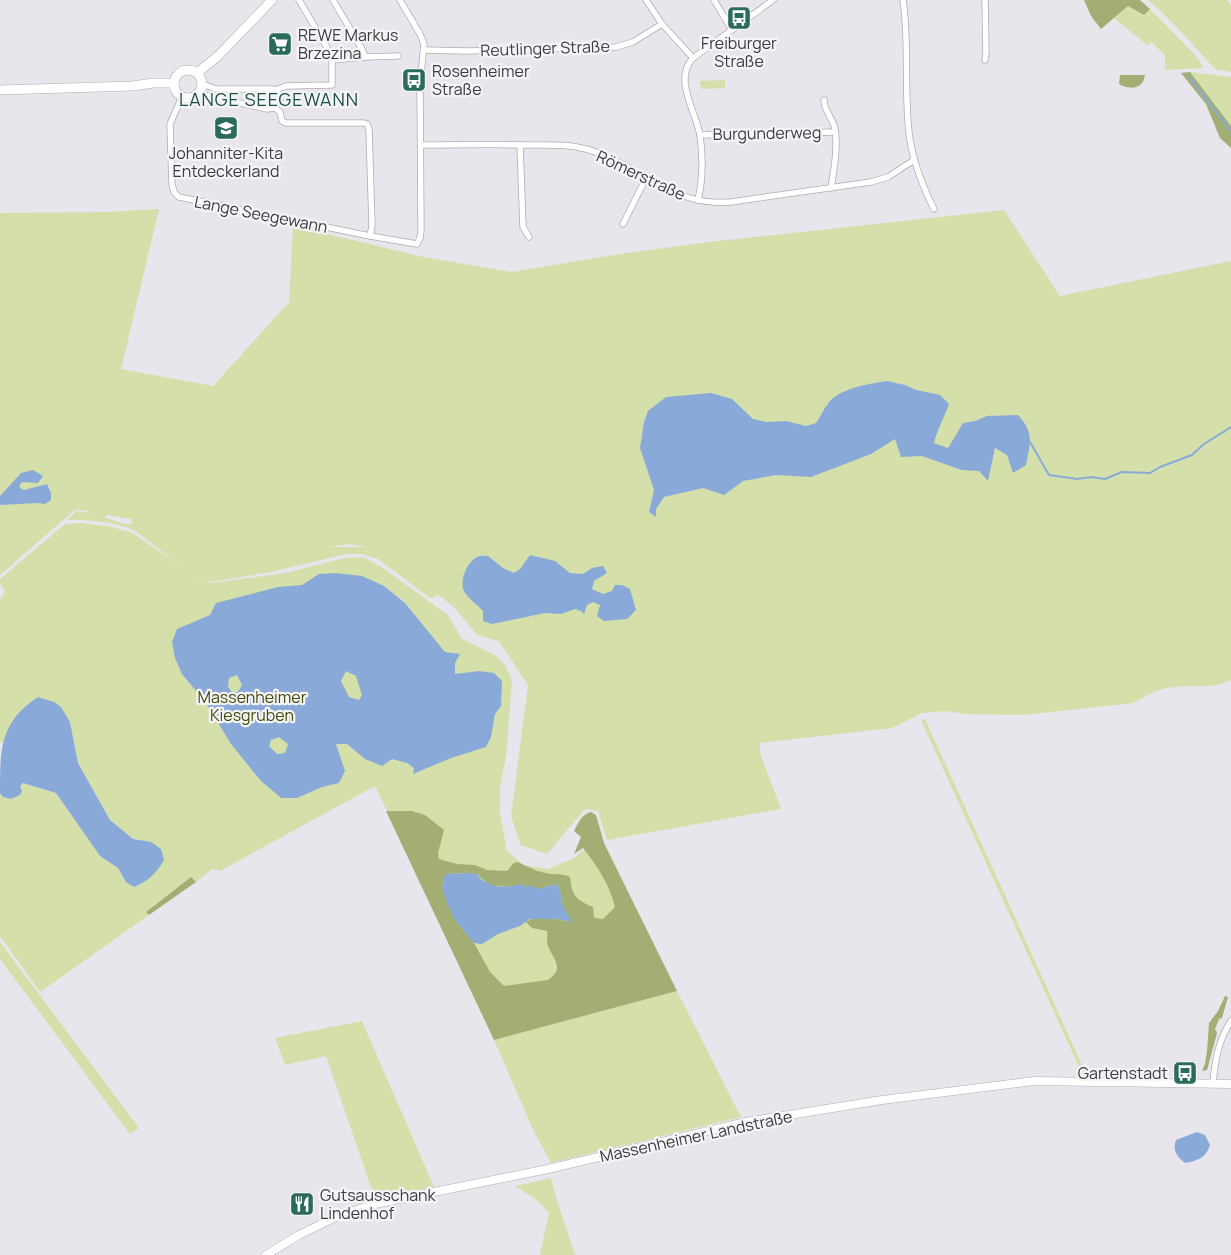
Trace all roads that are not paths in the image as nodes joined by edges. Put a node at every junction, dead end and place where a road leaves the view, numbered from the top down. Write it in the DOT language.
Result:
graph roads {
  1 [pos="272,0"];
  2 [pos="299,0"];
  3 [pos="334,0"];
  4 [pos="400,0"];
  5 [pos="646,0"];
  6 [pos="714,0"];
  7 [pos="773,0"];
  8 [pos="903,0"];
  9 [pos="984,0"];
  10 [pos="662,24"];
  11 [pos="732,30"];
  12 [pos="424,50"];
  13 [pos="398,56"];
  14 [pos="365,58"];
  15 [pos="693,58"];
  16 [pos="333,60"];
  17 [pos="985,60"];
  18 [pos="197,73"];
  19 [pos="174,83"];
  20 [pos="202,84"];
  21 [pos="0,90"];
  22 [pos="275,90"];
  23 [pos="197,94"];
  24 [pos="182,97"];
  25 [pos="824,100"];
  26 [pos="275,108"];
  27 [pos="835,132"];
  28 [pos="700,134"];
  29 [pos="520,144"];
  30 [pos="421,145"];
  31 [pos="914,160"];
  32 [pos="646,178"];
  33 [pos="831,188"];
  34 [pos="698,200"];
  35 [pos="934,209"];
  36 [pos="623,224"];
  37 [pos="370,236"];
  38 [pos="529,237"];
  39 [pos="1231,1021"];
  40 [pos="1213,1083"];
  41 [pos="1231,1084"];
  42 [pos="266,1255"];
  1 -- 18 [label="main road"];
  2 -- 16 [label="street"];
  3 -- 14 [label="street"];
  4 -- 12 [label="street"];
  5 -- 10 [label="street"];
  6 -- 11 [label="street"];
  7 -- 11 [label="street"];
  8 -- 31 [label="street"];
  9 -- 17 [label="street"];
  10 -- 12 [label="street, Reutlinger Straße"];
  10 -- 15 [label="street"];
  11 -- 15 [label="street"];
  12 -- 30 [label="street"];
  13 -- 14 [label="street"];
  14 -- 16 [label="street"];
  15 -- 28 [label="street"];
  16 -- 22 [label="street"];
  18 -- 19 [label="main road"];
  18 -- 20 [label="main road"];
  19 -- 21 [label="main road"];
  19 -- 24 [label="main road"];
  20 -- 22 [label="street"];
  20 -- 23 [label="main road"];
  22 -- 26 [label="street"];
  23 -- 24 [label="main road"];
  23 -- 26 [label="street"];
  24 -- 37 [label="street, Lange Seegewann"];
  25 -- 27 [label="street"];
  26 -- 37 [label="street"];
  27 -- 28 [label="street, Burgunderweg"];
  27 -- 33 [label="street"];
  28 -- 34 [label="street"];
  29 -- 30 [label="street, Römerstraße"];
  29 -- 32 [label="street, Römerstraße"];
  29 -- 38 [label="street"];
  30 -- 37 [label="street, Lange Seegewann"];
  31 -- 33 [label="street, Römerstraße"];
  31 -- 35 [label="street"];
  32 -- 34 [label="street, Römerstraße"];
  32 -- 36 [label="street"];
  33 -- 34 [label="street, Römerstraße"];
  39 -- 40 [label="street"];
  40 -- 41 [label="street, Massenheimer Landstraße"];
  40 -- 42 [label="street, Massenheimer Landstraße"];
}
